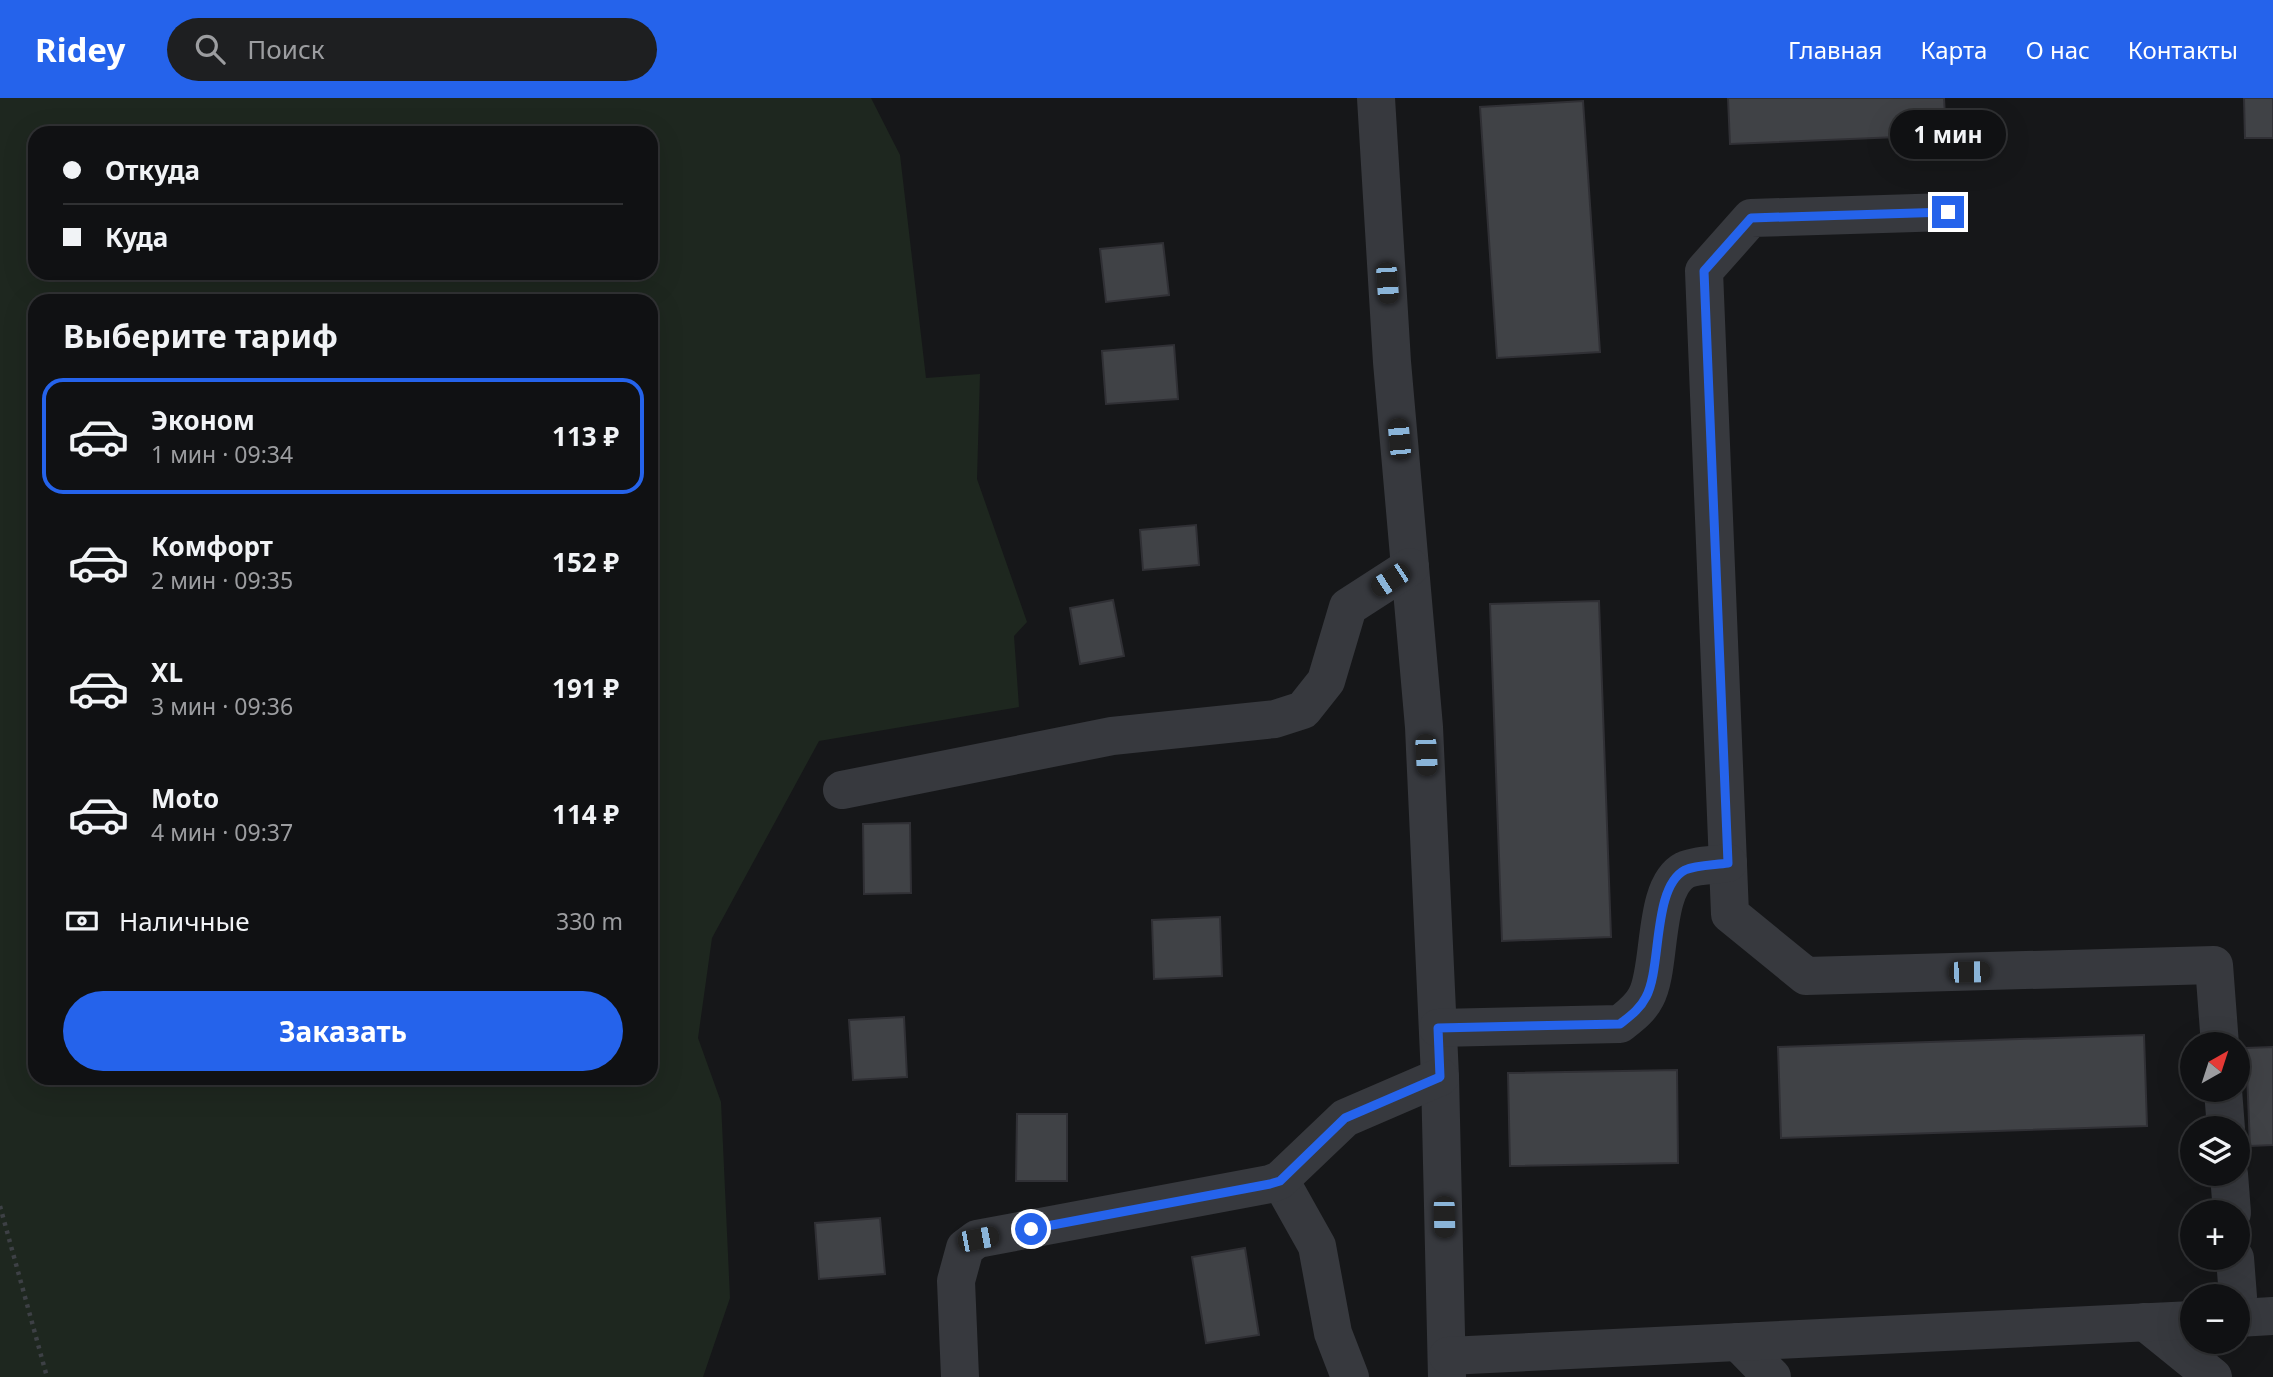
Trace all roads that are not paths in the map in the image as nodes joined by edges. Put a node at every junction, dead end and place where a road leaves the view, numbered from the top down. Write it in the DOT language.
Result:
graph roads {
  1 [pos="1376,98"];
  2 [pos="1948,212"];
  3 [pos="1410,567"];
  4 [pos="842,790"];
  5 [pos="1728,863"];
  6 [pos="1438,1028"];
  7 [pos="2219,1032"];
  8 [pos="1440,1077"];
  9 [pos="1280,1181"];
  10 [pos="2273,1317"];
  11 [pos="2250,1318"];
  12 [pos="2180,1321"];
  13 [pos="2145,1322"];
  14 [pos="1739,1359"];
  15 [pos="1470,1366"];
  16 [pos="960,1377"];
  17 [pos="1350,1377"];
  18 [pos="1772,1377"];
  19 [pos="2213,1377"];
  1 -- 3 [label="street"];
  2 -- 5 [label="street"];
  3 -- 4 [label="street"];
  3 -- 6 [label="street"];
  5 -- 6 [label="street"];
  5 -- 7 [label="street"];
  6 -- 8 [label="street"];
  8 -- 9 [label="street"];
  8 -- 15 [label="street"];
  9 -- 16 [label="street"];
  9 -- 17 [label="street"];
  10 -- 11 [label="street"];
  12 -- 13 [label="street"];
  13 -- 14 [label="street"];
  13 -- 19 [label="street"];
  14 -- 15 [label="street"];
  14 -- 18 [label="street"];
}
